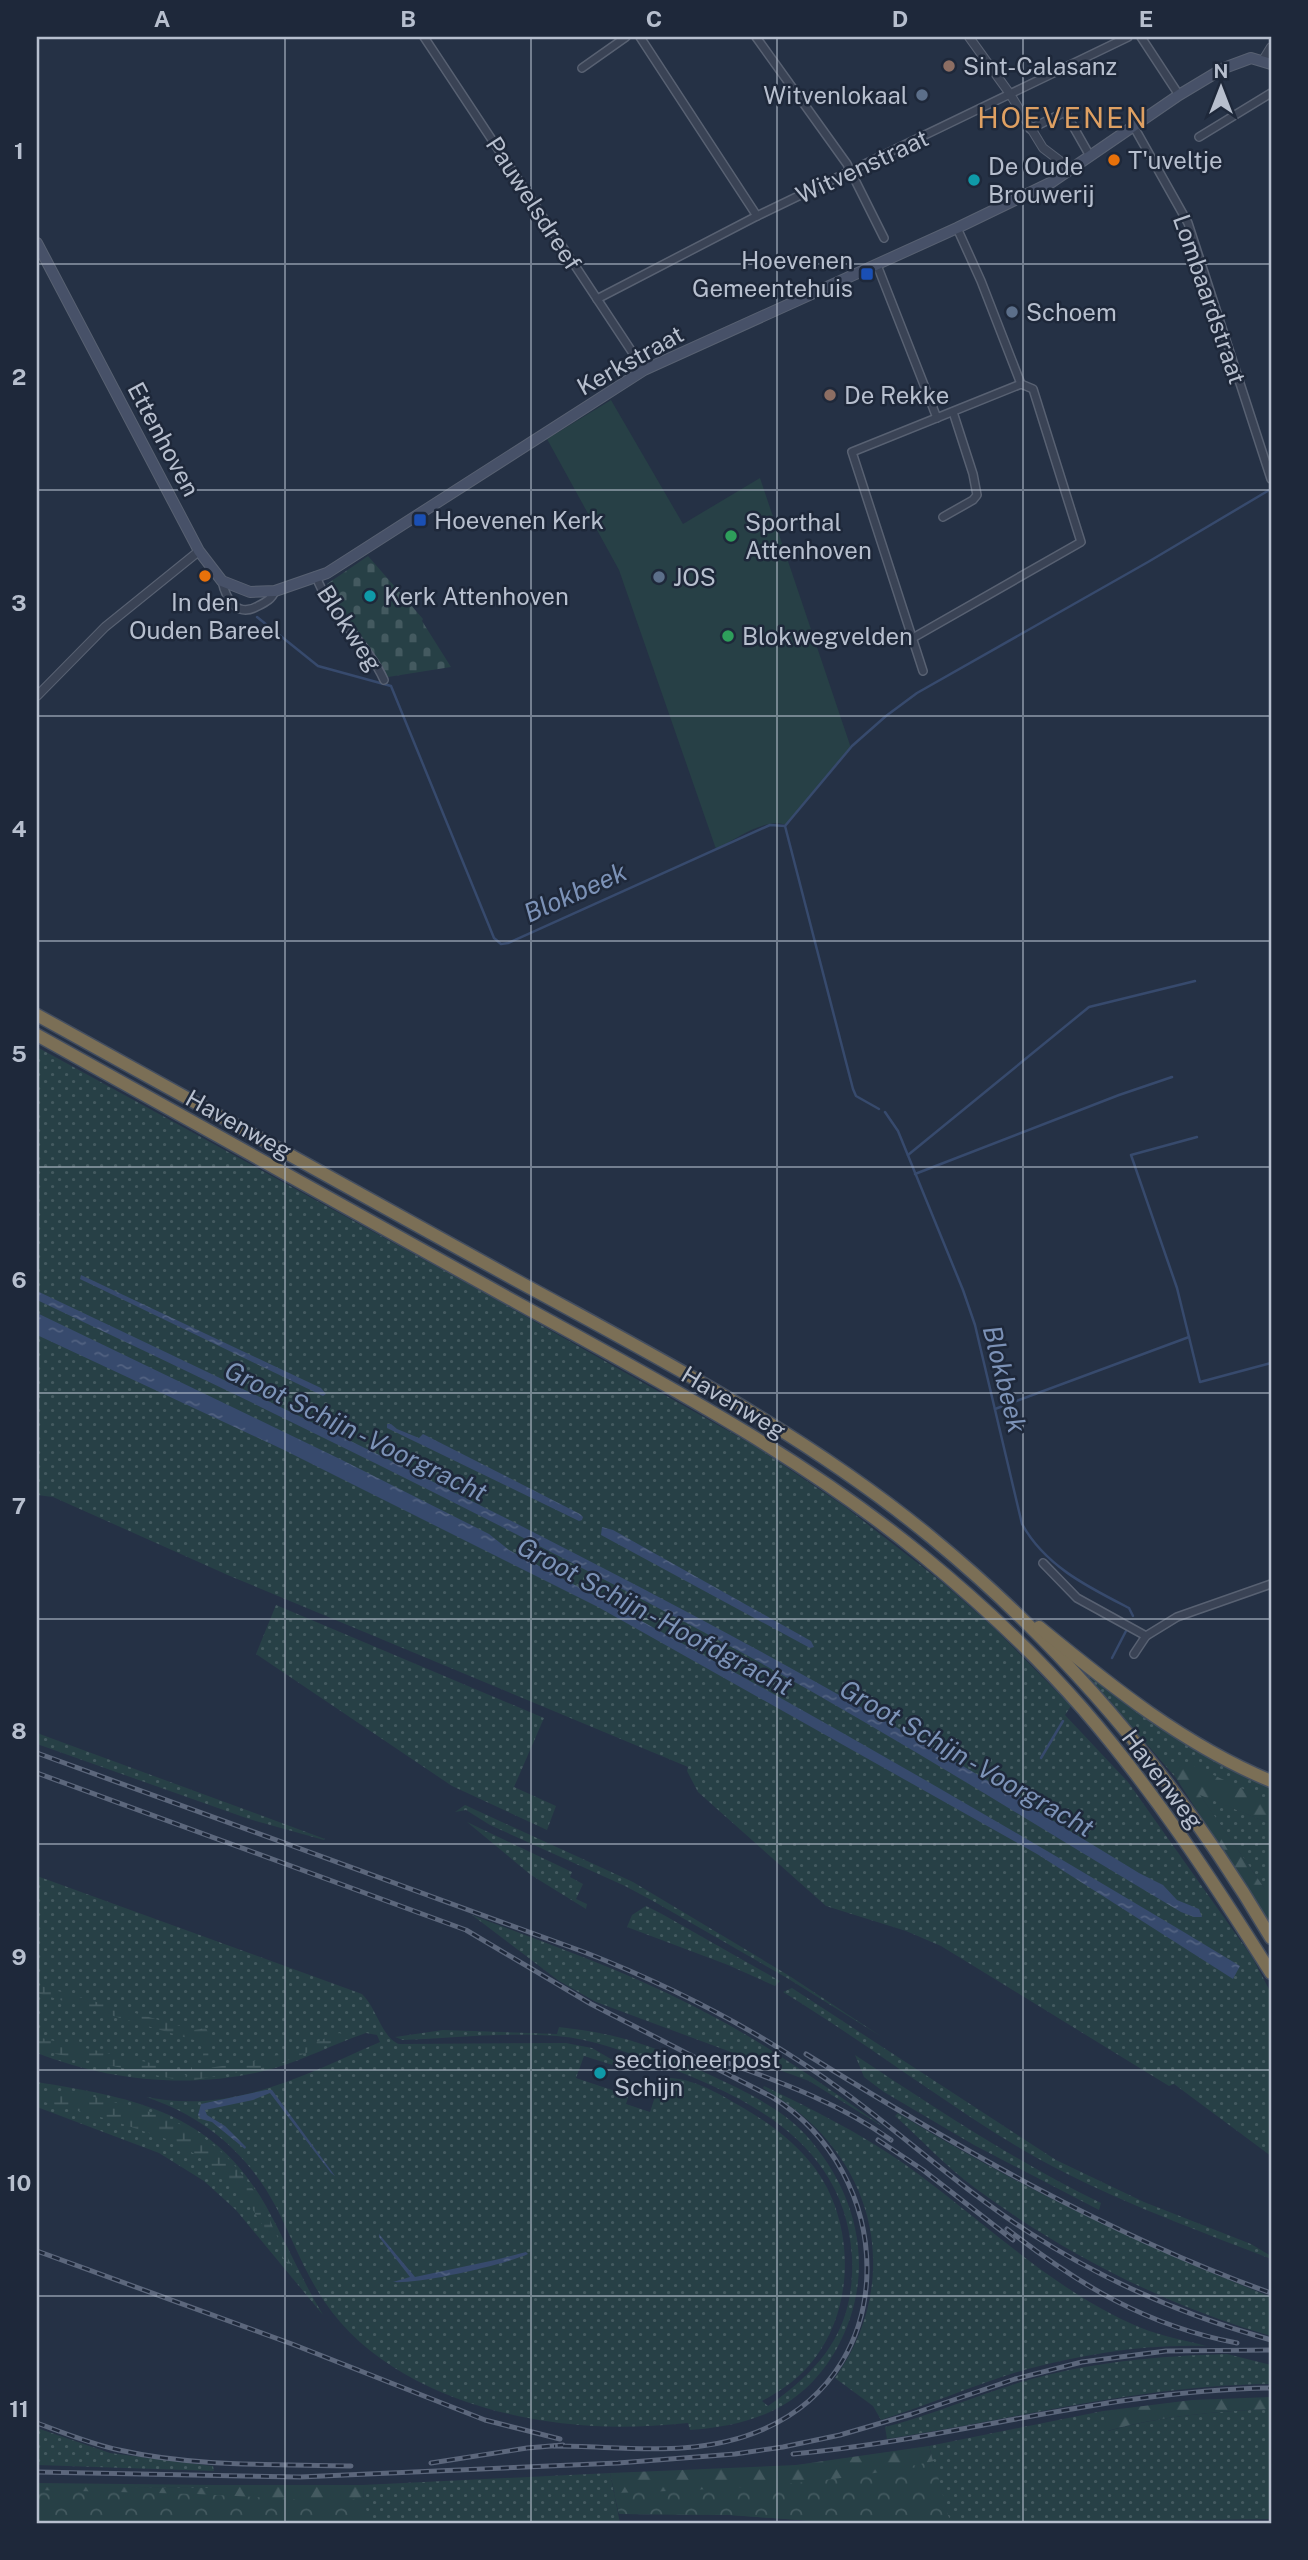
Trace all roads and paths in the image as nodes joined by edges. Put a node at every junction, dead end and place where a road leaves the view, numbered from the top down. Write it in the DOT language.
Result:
graph roads {
  1 [pos="424,37"];
  2 [pos="626,37"];
  3 [pos="640,37"];
  4 [pos="756,37"];
  5 [pos="969,37"];
  6 [pos="1128,37"];
  7 [pos="1141,37"];
  8 [pos="1271,47"];
  9 [pos="1267,62"];
  10 [pos="582,68"];
  11 [pos="1271,93"];
  12 [pos="1010,94"];
  13 [pos="1179,95"];
  14 [pos="1134,127"];
  15 [pos="1030,129"];
  16 [pos="1199,137"];
  17 [pos="1090,156"];
  18 [pos="1072,170"];
  19 [pos="850,171"];
  20 [pos="757,216"];
  21 [pos="957,228"];
  22 [pos="884,238"];
  23 [pos="37,243"];
  24 [pos="877,265"];
  25 [pos="597,299"];
  26 [pos="644,370"];
  27 [pos="1021,384"];
  28 [pos="953,412"];
  29 [pos="937,418"];
  30 [pos="1271,478"];
  31 [pos="943,517"];
  32 [pos="200,551"];
  33 [pos="316,576"];
  34 [pos="222,581"];
  35 [pos="275,591"];
  36 [pos="911,639"];
  37 [pos="923,671"];
  38 [pos="384,680"];
  39 [pos="37,696"];
  40 [pos="39,1016"];
  41 [pos="37,1035"];
  42 [pos="931,1537"];
  43 [pos="1043,1563"];
  44 [pos="1271,1584"];
  45 [pos="1146,1636"];
  46 [pos="1134,1654"];
  47 [pos="1271,1781"];
  48 [pos="1271,1938"];
  49 [pos="1271,1973"];
  1 -- 25 [label="street, Pauwelsdreef"];
  2 -- 10 [label="street"];
  3 -- 20 [label="street"];
  4 -- 19 [label="street"];
  5 -- 12 [label="street"];
  6 -- 12 [label="street, Witvenstraat"];
  7 -- 13 [label="street"];
  8 -- 9 [label="street"];
  9 -- 13 [label="main road, Kerkstraat"];
  11 -- 16 [label="street"];
  12 -- 15 [label="street"];
  12 -- 19 [label="street, Witvenstraat"];
  13 -- 14 [label="main road, Kerkstraat"];
  14 -- 17 [label="main road, Kerkstraat"];
  14 -- 30 [label="street, Lombaardstraat"];
  15 -- 17 [label="street"];
  15 -- 18 [label="street"];
  17 -- 18 [label="main road, Kerkstraat"];
  18 -- 21 [label="main road, Kerkstraat"];
  19 -- 20 [label="street, Witvenstraat"];
  19 -- 22 [label="street"];
  20 -- 25 [label="street, Witvenstraat"];
  21 -- 24 [label="main road, Kerkstraat"];
  21 -- 27 [label="street"];
  23 -- 32 [label="main road, Ettenhoven"];
  24 -- 26 [label="main road, Kerkstraat"];
  24 -- 29 [label="street"];
  25 -- 26 [label="street, Pauwelsdreef"];
  26 -- 33 [label="main road, Kerkstraat"];
  27 -- 28 [label="street"];
  27 -- 36 [label="street"];
  28 -- 29 [label="street"];
  28 -- 31 [label="street"];
  29 -- 36 [label="street"];
  32 -- 34 [label="main road, Ettenhoven"];
  32 -- 39 [label="street"];
  33 -- 35 [label="main road, Kerkstraat"];
  33 -- 38 [label="street, Blokweg"];
  34 -- 35 [label="main road, Kerkstraat"];
  34 -- 35 [label="street, Ettenhoven"];
  36 -- 37 [label="street"];
  40 -- 42 [label="highway, Havenweg"];
  41 -- 49 [label="highway, Havenweg"];
  42 -- 47 [label="highway"];
  42 -- 48 [label="highway, Havenweg"];
  43 -- 45 [label="street"];
  44 -- 45 [label="street"];
  45 -- 46 [label="street"];
}
